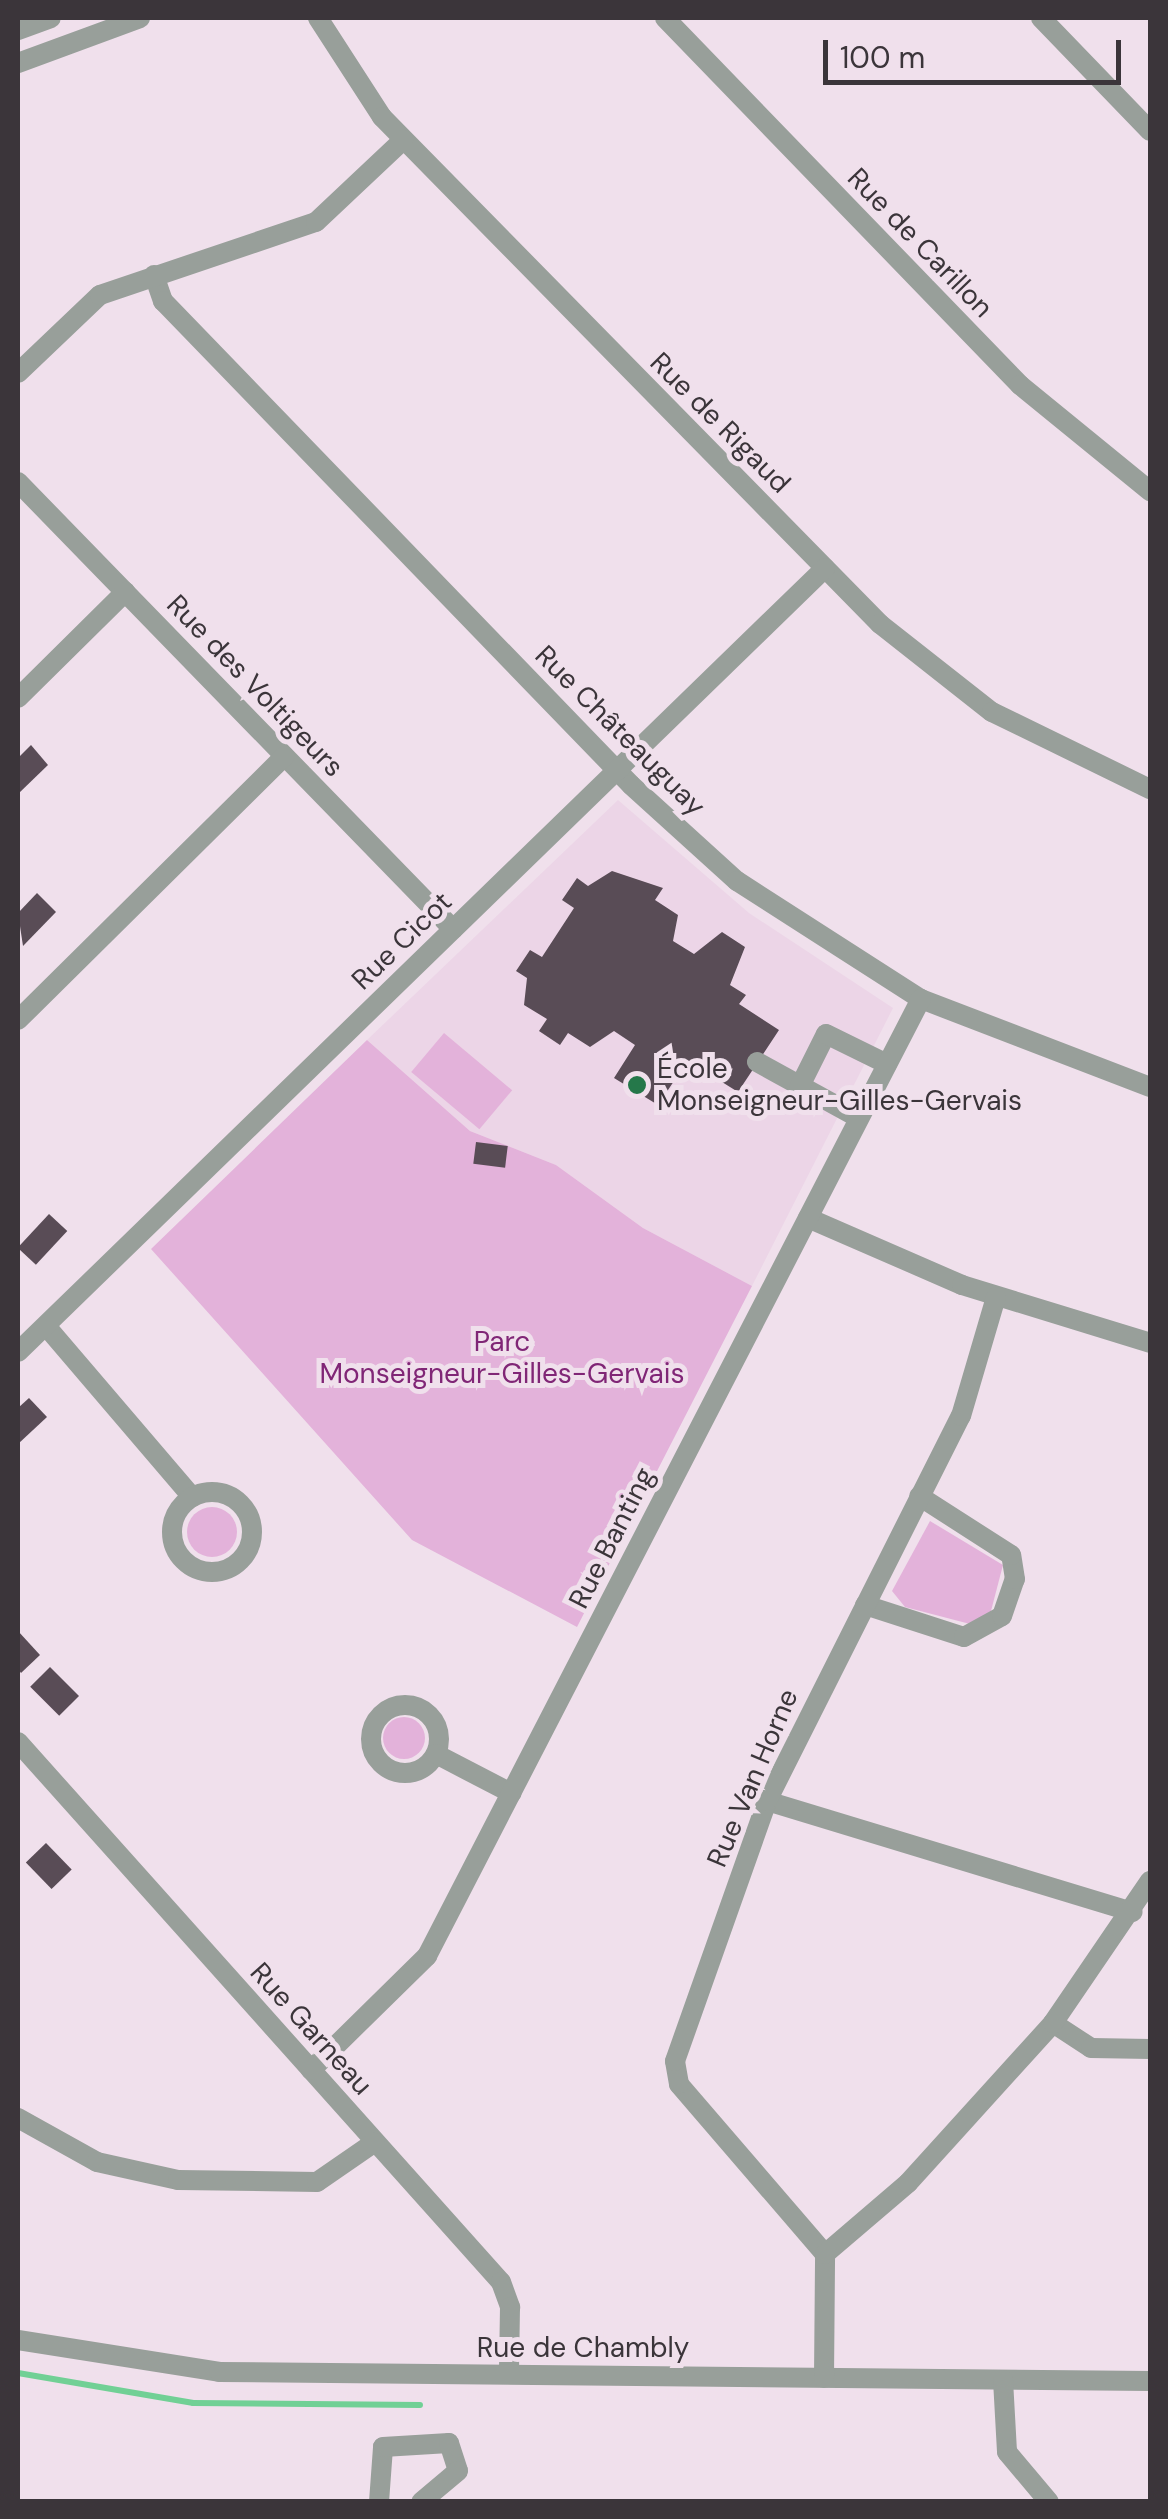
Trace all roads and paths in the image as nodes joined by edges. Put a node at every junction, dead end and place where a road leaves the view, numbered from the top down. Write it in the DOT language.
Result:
graph roads {
  1 [pos="50,18"];
  2 [pos="140,18"];
  3 [pos="318,18"];
  4 [pos="665,18"];
  5 [pos="1041,18"];
  6 [pos="18,30"];
  7 [pos="18,63"];
  8 [pos="1150,131"];
  9 [pos="403,140"];
  10 [pos="154,276"];
  11 [pos="18,373"];
  12 [pos="18,482"];
  13 [pos="1150,491"];
  14 [pos="824,568"];
  15 [pos="125,592"];
  16 [pos="18,698"];
  17 [pos="285,756"];
  18 [pos="617,771"];
  19 [pos="1150,789"];
  20 [pos="453,929"];
  21 [pos="920,999"];
  22 [pos="18,1020"];
  23 [pos="757,1062"];
  24 [pos="888,1064"];
  25 [pos="1150,1087"];
  26 [pos="799,1088"];
  27 [pos="860,1118"];
  28 [pos="808,1218"];
  29 [pos="996,1297"];
  30 [pos="46,1326"];
  31 [pos="1150,1342"];
  32 [pos="18,1352"];
  33 [pos="919,1496"];
  34 [pos="192,1497"];
  35 [pos="865,1604"];
  36 [pos="18,1742"];
  37 [pos="436,1754"];
  38 [pos="511,1794"];
  39 [pos="767,1802"];
  40 [pos="1150,1881"];
  41 [pos="1132,1912"];
  42 [pos="1053,2024"];
  43 [pos="1150,2049"];
  44 [pos="311,2070"];
  45 [pos="18,2118"];
  46 [pos="375,2142"];
  47 [pos="825,2254"];
  48 [pos="18,2340"];
  49 [pos="510,2374"];
  50 [pos="824,2378"];
  51 [pos="1002,2380"];
  52 [pos="1150,2381"];
  53 [pos="379,2502"];
  54 [pos="421,2502"];
  55 [pos="1048,2502"];
  1 -- 6 [label="street"];
  2 -- 7 [label="street"];
  3 -- 9 [label="street, Rue de Rigaud"];
  4 -- 13 [label="street, Rue de Carillon"];
  5 -- 8 [label="street"];
  9 -- 10 [label="street"];
  9 -- 14 [label="street, Rue de Rigaud"];
  10 -- 11 [label="street"];
  10 -- 18 [label="street, Rue Châteauguay"];
  12 -- 15 [label="street, Rue des Voltigeurs"];
  14 -- 18 [label="street, Rue Cicot"];
  14 -- 19 [label="street, Rue de Rigaud"];
  15 -- 16 [label="street"];
  15 -- 17 [label="street, Rue des Voltigeurs"];
  17 -- 20 [label="street, Rue des Voltigeurs"];
  17 -- 22 [label="street"];
  18 -- 20 [label="street, Rue Cicot"];
  18 -- 21 [label="street, Rue Châteauguay"];
  20 -- 30 [label="street, Rue Cicot"];
  21 -- 24 [label="street, Rue Banting"];
  21 -- 25 [label="street, Rue Châteauguay"];
  23 -- 26 [label="street"];
  24 -- 26 [label="street"];
  24 -- 27 [label="street, Rue Banting"];
  26 -- 27 [label="street"];
  27 -- 28 [label="street, Rue Banting"];
  28 -- 29 [label="street"];
  28 -- 38 [label="street, Rue Banting"];
  29 -- 31 [label="street"];
  29 -- 33 [label="street, Rue Van Horne"];
  30 -- 32 [label="street, Rue Cicot"];
  30 -- 34 [label="street"];
  33 -- 35 [label="street, Rue Van Horne"];
  33 -- 35 [label="street"];
  34 -- 34 [label="street"];
  35 -- 39 [label="street, Rue Van Horne"];
  36 -- 44 [label="street, Rue Garneau"];
  37 -- 38 [label="street"];
  38 -- 44 [label="street, Rue Banting"];
  39 -- 41 [label="street"];
  39 -- 47 [label="street, Rue Van Horne"];
  40 -- 41 [label="street"];
  41 -- 42 [label="street"];
  42 -- 43 [label="street"];
  42 -- 47 [label="street"];
  44 -- 46 [label="street, Rue Garneau"];
  45 -- 46 [label="street"];
  46 -- 49 [label="street, Rue Garneau"];
  47 -- 50 [label="street"];
  48 -- 49 [label="street, Rue de Chambly"];
  49 -- 50 [label="street, Rue de Chambly"];
  50 -- 51 [label="street, Rue de Chambly"];
  51 -- 52 [label="street, Rue de Chambly"];
  51 -- 55 [label="street"];
  53 -- 54 [label="street"];
}
